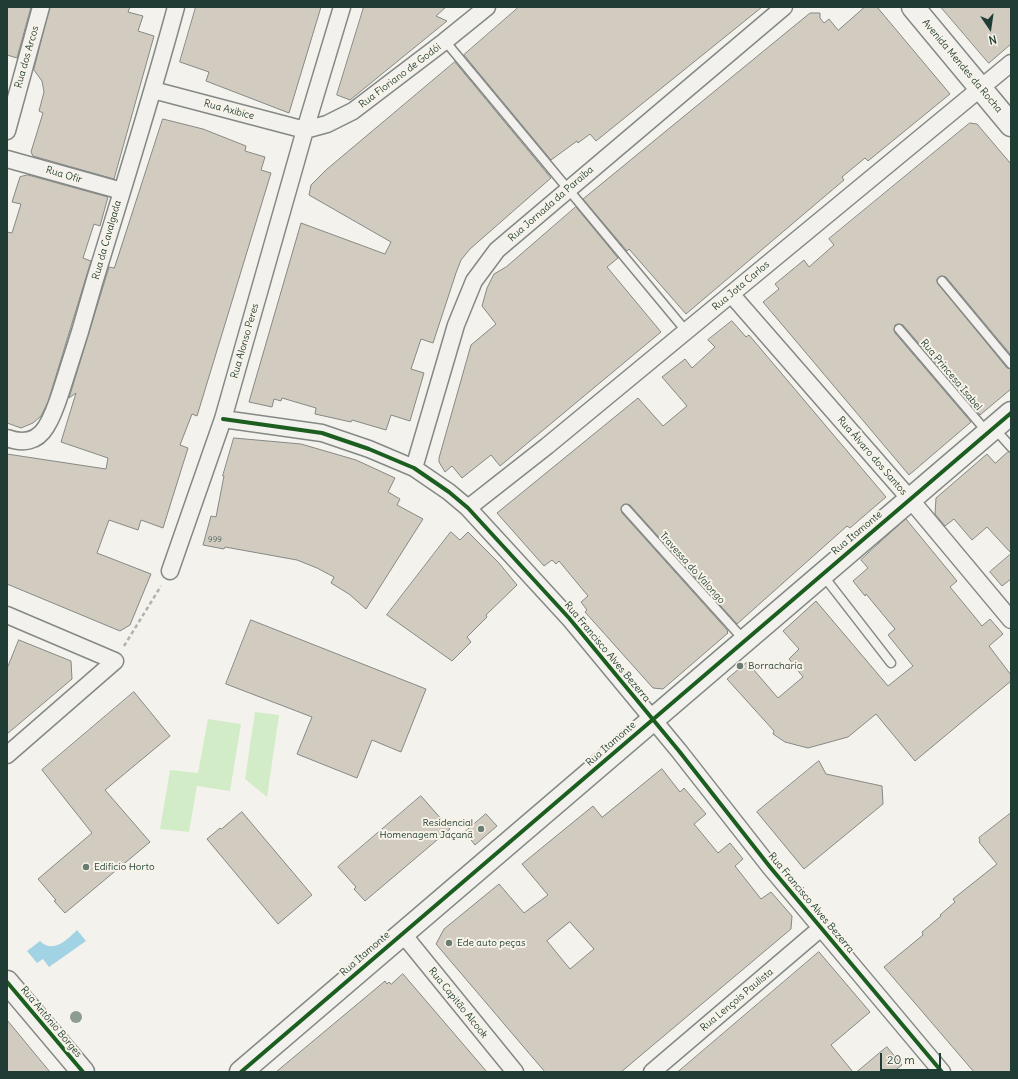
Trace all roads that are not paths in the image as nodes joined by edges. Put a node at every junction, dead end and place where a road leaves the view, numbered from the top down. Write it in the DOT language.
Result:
graph roads {
  1 [pos="41,7"];
  2 [pos="176,7"];
  3 [pos="342,7"];
  4 [pos="487,7"];
  5 [pos="784,7"];
  6 [pos="913,7"];
  7 [pos="446,41"];
  8 [pos="1011,63"];
  9 [pos="980,88"];
  10 [pos="154,90"];
  11 [pos="1011,125"];
  12 [pos="305,130"];
  13 [pos="7,131"];
  14 [pos="7,159"];
  15 [pos="567,190"];
  16 [pos="122,191"];
  17 [pos="942,282"];
  18 [pos="731,294"];
  19 [pos="899,329"];
  20 [pos="686,331"];
  21 [pos="1011,364"];
  22 [pos="1011,413"];
  23 [pos="223,419"];
  24 [pos="990,430"];
  25 [pos="7,438"];
  26 [pos="1011,447"];
  27 [pos="414,468"];
  28 [pos="910,499"];
  29 [pos="468,508"];
  30 [pos="626,509"];
  31 [pos="170,570"];
  32 [pos="822,574"];
  33 [pos="1009,613"];
  34 [pos="7,615"];
  35 [pos="744,640"];
  36 [pos="891,663"];
  37 [pos="652,719"];
  38 [pos="7,755"];
  39 [pos="821,928"];
  40 [pos="402,934"];
  41 [pos="10,990"];
  42 [pos="255,1065"];
  43 [pos="83,1072"];
  44 [pos="241,1072"];
  45 [pos="515,1072"];
  46 [pos="652,1072"];
  47 [pos="942,1072"];
  1 -- 13 [label="street, Rua dos Arcos"];
  2 -- 10 [label="street, Rua da Cavalgada"];
  3 -- 12 [label="street, Rua Alonso Peres"];
  4 -- 7 [label="street, Rua Floriano de Godói"];
  5 -- 15 [label="street, Rua Jornada da Paraiba"];
  6 -- 9 [label="street, Avenida Mendes da Rocha"];
  7 -- 12 [label="street, Rua Floriano de Godói"];
  7 -- 15 [label="lane"];
  8 -- 9 [label="street, Rua Jota Carlos"];
  9 -- 11 [label="street, Avenida Mendes da Rocha"];
  9 -- 18 [label="street, Rua Jota Carlos"];
  10 -- 12 [label="street, Rua Axibice"];
  10 -- 16 [label="street, Rua da Cavalgada"];
  12 -- 23 [label="street, Rua Alonso Peres"];
  14 -- 16 [label="street, Rua Ofir"];
  15 -- 20 [label="lane"];
  15 -- 27 [label="street, Rua Jornada da Paraiba"];
  16 -- 25 [label="street, Rua da Cavalgada"];
  17 -- 21 [label="lane"];
  18 -- 20 [label="street, Rua Jota Carlos"];
  18 -- 28 [label="street, Rua Álvaro dos Santos"];
  19 -- 24 [label="lane, Rua Princesa Isabel"];
  20 -- 29 [label="street, Rua Jota Carlos"];
  22 -- 24 [label="street, Rua Itamonte"];
  23 -- 27 [label="street, Rua Francisco Alves Bezerra"];
  23 -- 31 [label="street, Rua Alonso Peres"];
  24 -- 26 [label="lane, Rua Princesa Isabel"];
  24 -- 28 [label="street, Rua Itamonte"];
  27 -- 29 [label="street, Rua Francisco Alves Bezerra"];
  28 -- 32 [label="street, Rua Itamonte"];
  28 -- 33 [label="street, Rua Álvaro dos Santos"];
  29 -- 37 [label="street, Rua Francisco Alves Bezerra"];
  30 -- 35 [label="lane, Travessa do Valongo"];
  32 -- 35 [label="street, Rua Itamonte"];
  32 -- 36 [label="lane"];
  34 -- 38 [label="street"];
  35 -- 37 [label="street, Rua Itamonte"];
  37 -- 39 [label="street, Rua Francisco Alves Bezerra"];
  37 -- 40 [label="street, Rua Itamonte"];
  39 -- 46 [label="street, Rua Lençois Paulista"];
  39 -- 47 [label="street, Rua Francisco Alves Bezerra"];
  40 -- 42 [label="street, Rua Itamonte"];
  40 -- 45 [label="street, Rua Capitão Alcook"];
  41 -- 43 [label="street, Rua Antônio Borges"];
  42 -- 44 [label="street, Rua Itamonte"];
}
